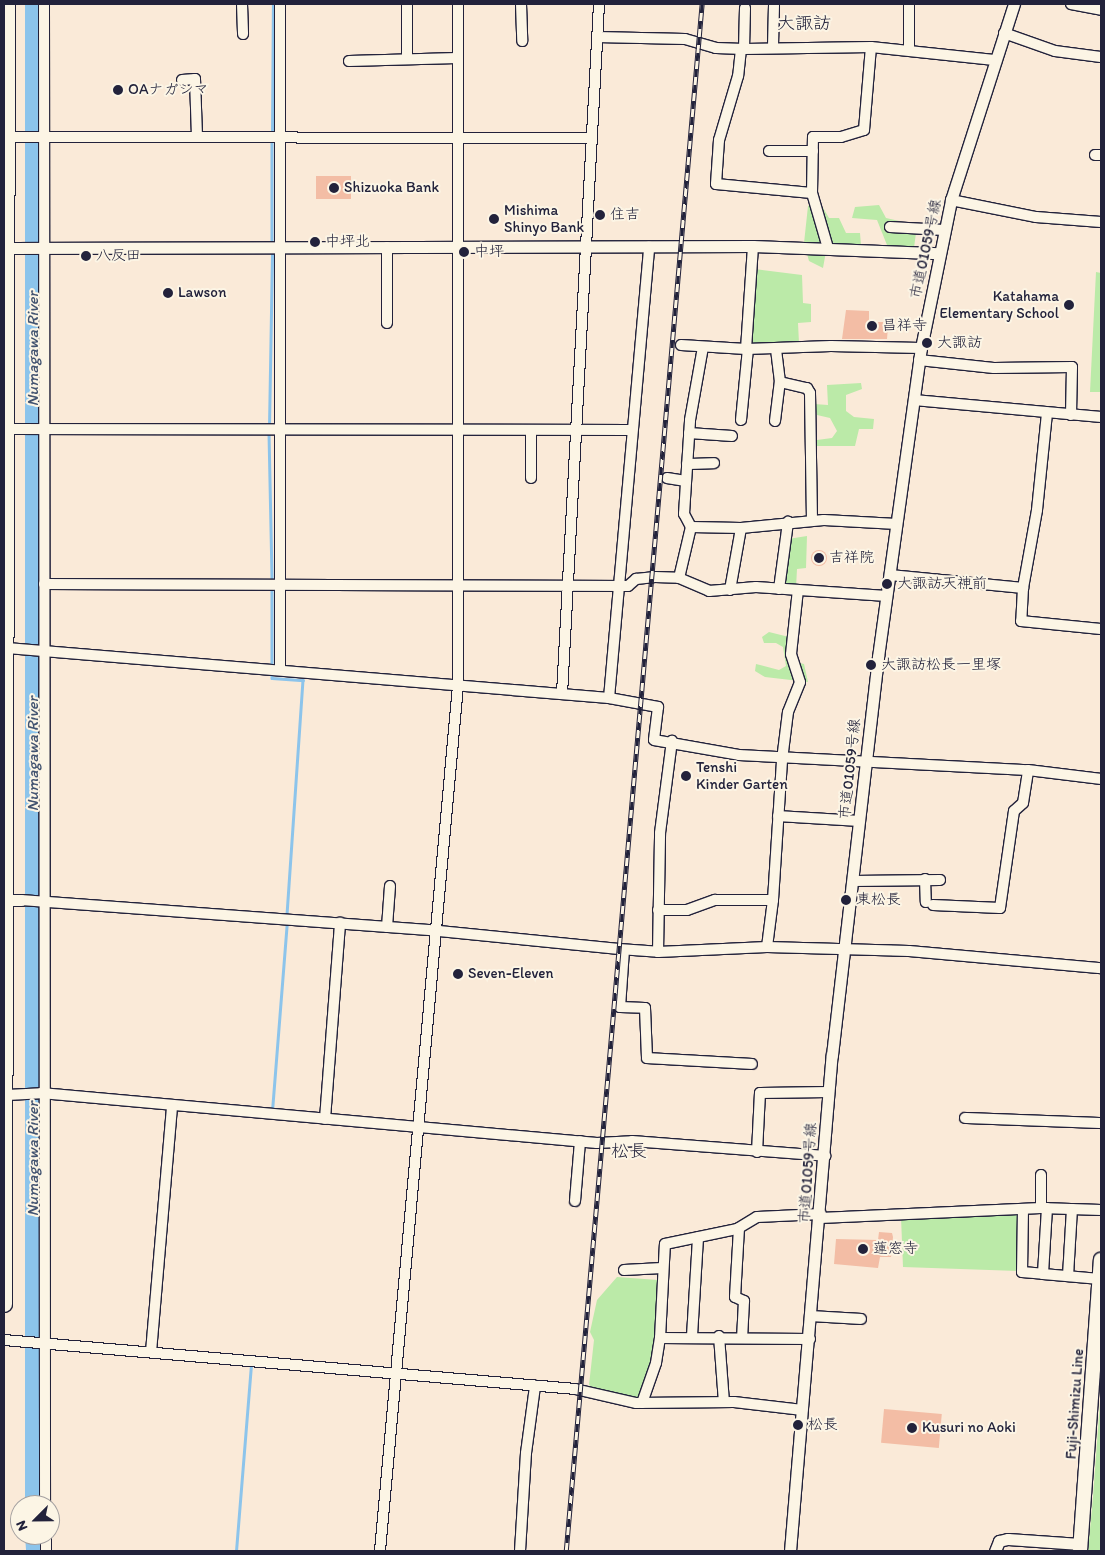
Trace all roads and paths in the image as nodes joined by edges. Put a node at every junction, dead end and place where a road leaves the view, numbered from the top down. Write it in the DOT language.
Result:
graph roads {
  1 [pos="7,4"];
  2 [pos="44,4"];
  3 [pos="242,4"];
  4 [pos="280,4"];
  5 [pos="407,4"];
  6 [pos="458,4"];
  7 [pos="521,4"];
  8 [pos="599,4"];
  9 [pos="909,4"];
  10 [pos="1014,4"];
  11 [pos="1071,4"];
  12 [pos="774,5"];
  13 [pos="745,8"];
  14 [pos="1101,10"];
  15 [pos="1004,33"];
  16 [pos="242,34"];
  17 [pos="597,37"];
  18 [pos="522,41"];
  19 [pos="773,46"];
  20 [pos="871,47"];
  21 [pos="742,49"];
  22 [pos="909,50"];
  23 [pos="1101,57"];
  24 [pos="457,58"];
  25 [pos="406,59"];
  26 [pos="349,60"];
  27 [pos="994,60"];
  28 [pos="182,80"];
  29 [pos="12,137"];
  30 [pos="196,137"];
  31 [pos="278,137"];
  32 [pos="41,138"];
  33 [pos="456,138"];
  34 [pos="592,138"];
  35 [pos="768,151"];
  36 [pos="813,151"];
  37 [pos="812,193"];
  38 [pos="951,200"];
  39 [pos="1101,222"];
  40 [pos="890,227"];
  41 [pos="944,230"];
  42 [pos="272,246"];
  43 [pos="753,246"];
  44 [pos="43,247"];
  45 [pos="388,247"];
  46 [pos="458,247"];
  47 [pos="649,247"];
  48 [pos="11,248"];
  49 [pos="586,248"];
  50 [pos="828,248"];
  51 [pos="939,252"];
  52 [pos="387,323"];
  53 [pos="681,345"];
  54 [pos="703,346"];
  55 [pos="921,348"];
  56 [pos="747,349"];
  57 [pos="776,350"];
  58 [pos="919,360"];
  59 [pos="780,382"];
  60 [pos="914,400"];
  61 [pos="1047,413"];
  62 [pos="1071,414"];
  63 [pos="1101,417"];
  64 [pos="741,420"];
  65 [pos="775,421"];
  66 [pos="15,429"];
  67 [pos="42,429"];
  68 [pos="278,429"];
  69 [pos="577,429"];
  70 [pos="531,430"];
  71 [pos="632,430"];
  72 [pos="457,431"];
  73 [pos="689,433"];
  74 [pos="732,436"];
  75 [pos="714,463"];
  76 [pos="687,464"];
  77 [pos="531,478"];
  78 [pos="667,478"];
  79 [pos="686,481"];
  80 [pos="812,520"];
  81 [pos="788,522"];
  82 [pos="897,524"];
  83 [pos="691,527"];
  84 [pos="740,528"];
  85 [pos="890,576"];
  86 [pos="679,578"];
  87 [pos="44,584"];
  88 [pos="458,584"];
  89 [pos="280,585"];
  90 [pos="568,585"];
  91 [pos="620,586"];
  92 [pos="1023,588"];
  93 [pos="778,589"];
  94 [pos="730,590"];
  95 [pos="798,590"];
  96 [pos="887,596"];
  97 [pos="1101,629"];
  98 [pos="13,648"];
  99 [pos="42,649"];
  100 [pos="280,670"];
  101 [pos="458,685"];
  102 [pos="562,694"];
  103 [pos="609,698"];
  104 [pos="672,742"];
  105 [pos="782,760"];
  106 [pos="865,765"];
  107 [pos="1028,770"];
  108 [pos="1101,780"];
  109 [pos="778,816"];
  110 [pos="859,821"];
  111 [pos="925,879"];
  112 [pos="940,880"];
  113 [pos="853,881"];
  114 [pos="390,886"];
  115 [pos="43,899"];
  116 [pos="11,900"];
  117 [pos="773,900"];
  118 [pos="658,910"];
  119 [pos="340,923"];
  120 [pos="387,927"];
  121 [pos="439,931"];
  122 [pos="767,947"];
  123 [pos="845,949"];
  124 [pos="624,950"];
  125 [pos="658,952"];
  126 [pos="1101,968"];
  127 [pos="752,1064"];
  128 [pos="829,1092"];
  129 [pos="13,1094"];
  130 [pos="42,1094"];
  131 [pos="172,1106"];
  132 [pos="965,1118"];
  133 [pos="325,1120"];
  134 [pos="1101,1123"];
  135 [pos="421,1128"];
  136 [pos="580,1141"];
  137 [pos="757,1152"];
  138 [pos="825,1156"];
  139 [pos="1041,1175"];
  140 [pos="575,1201"];
  141 [pos="1044,1208"];
  142 [pos="1023,1209"];
  143 [pos="1072,1209"];
  144 [pos="1101,1210"];
  145 [pos="821,1216"];
  146 [pos="739,1228"];
  147 [pos="698,1238"];
  148 [pos="1101,1260"];
  149 [pos="662,1268"];
  150 [pos="624,1270"];
  151 [pos="1043,1274"];
  152 [pos="1068,1276"];
  153 [pos="1100,1279"];
  154 [pos="4,1304"];
  155 [pos="811,1316"];
  156 [pos="861,1319"];
  157 [pos="692,1336"];
  158 [pos="719,1336"];
  159 [pos="742,1337"];
  160 [pos="660,1338"];
  161 [pos="4,1340"];
  162 [pos="810,1340"];
  163 [pos="43,1341"];
  164 [pos="151,1352"];
  165 [pos="399,1374"];
  166 [pos="535,1386"];
  167 [pos="724,1402"];
  168 [pos="642,1403"];
  169 [pos="803,1410"];
  170 [pos="46,1495"];
  171 [pos="1080,1548"];
  172 [pos="380,1551"];
  173 [pos="520,1551"];
  174 [pos="790,1551"];
  175 [pos="995,1551"];
  1 -- 29 [label="highway"];
  2 -- 32 [label="street"];
  3 -- 16 [label="street"];
  4 -- 31 [label="street"];
  5 -- 25 [label="street"];
  6 -- 24 [label="street"];
  7 -- 18 [label="street"];
  8 -- 17 [label="street"];
  9 -- 22 [label="street"];
  10 -- 15 [label="street, 市道01059号線"];
  11 -- 14 [label="street"];
  12 -- 19 [label="street"];
  13 -- 21 [label="street"];
  15 -- 23 [label="street"];
  15 -- 27 [label="street, 市道01059号線"];
  17 -- 21 [label="street"];
  17 -- 34 [label="street"];
  19 -- 20 [label="street"];
  19 -- 21 [label="street"];
  20 -- 22 [label="street"];
  20 -- 36 [label="street"];
  21 -- 37 [label="street"];
  22 -- 27 [label="street"];
  24 -- 25 [label="street"];
  24 -- 33 [label="street"];
  25 -- 26 [label="street"];
  27 -- 38 [label="street, 市道01059号線"];
  28 -- 30 [label="street"];
  29 -- 32 [label="street"];
  29 -- 48 [label="highway"];
  30 -- 31 [label="street"];
  30 -- 32 [label="street"];
  31 -- 33 [label="street"];
  31 -- 42 [label="street"];
  32 -- 44 [label="street"];
  33 -- 34 [label="street"];
  33 -- 46 [label="street"];
  34 -- 49 [label="street"];
  35 -- 36 [label="street"];
  36 -- 37 [label="street"];
  37 -- 50 [label="street"];
  38 -- 39 [label="street"];
  38 -- 41 [label="street, 市道01059号線"];
  40 -- 41 [label="street"];
  41 -- 51 [label="street, 市道01059号線"];
  42 -- 44 [label="street"];
  42 -- 45 [label="street"];
  42 -- 68 [label="street"];
  43 -- 47 [label="street"];
  43 -- 50 [label="street"];
  43 -- 56 [label="street"];
  44 -- 48 [label="street"];
  44 -- 67 [label="street"];
  45 -- 46 [label="street"];
  45 -- 52 [label="street"];
  46 -- 49 [label="street"];
  46 -- 72 [label="street"];
  47 -- 49 [label="street"];
  47 -- 71 [label="street"];
  48 -- 66 [label="highway"];
  49 -- 69 [label="street"];
  50 -- 51 [label="street"];
  51 -- 55 [label="street, 市道01059号線"];
  53 -- 54 [label="street"];
  54 -- 56 [label="street"];
  54 -- 73 [label="street"];
  55 -- 57 [label="street"];
  55 -- 58 [label="street, 市道01059号線"];
  56 -- 57 [label="street"];
  56 -- 64 [label="street"];
  57 -- 59 [label="street"];
  58 -- 60 [label="street, 市道01059号線"];
  58 -- 62 [label="street"];
  59 -- 65 [label="street"];
  59 -- 80 [label="street"];
  60 -- 61 [label="street"];
  60 -- 82 [label="street, 市道01059号線"];
  61 -- 62 [label="street"];
  61 -- 92 [label="street"];
  62 -- 63 [label="street"];
  66 -- 67 [label="street"];
  66 -- 98 [label="highway"];
  67 -- 68 [label="street"];
  67 -- 87 [label="street"];
  68 -- 72 [label="street"];
  68 -- 89 [label="street"];
  69 -- 70 [label="street"];
  69 -- 71 [label="street"];
  69 -- 90 [label="street"];
  70 -- 72 [label="street"];
  70 -- 77 [label="street"];
  71 -- 91 [label="street"];
  72 -- 88 [label="street"];
  73 -- 74 [label="street"];
  73 -- 76 [label="street"];
  75 -- 76 [label="street"];
  76 -- 79 [label="street"];
  78 -- 79 [label="street"];
  79 -- 83 [label="street"];
  80 -- 81 [label="street"];
  80 -- 82 [label="street"];
  81 -- 84 [label="street"];
  81 -- 93 [label="street"];
  82 -- 85 [label="street, 市道01059号線"];
  83 -- 84 [label="street"];
  83 -- 86 [label="street"];
  84 -- 94 [label="street"];
  85 -- 92 [label="street"];
  85 -- 96 [label="street, 市道01059号線"];
  86 -- 91 [label="street"];
  86 -- 94 [label="street"];
  87 -- 89 [label="street"];
  87 -- 99 [label="street"];
  88 -- 89 [label="street"];
  88 -- 90 [label="street"];
  88 -- 101 [label="street"];
  89 -- 100 [label="street"];
  90 -- 91 [label="street"];
  90 -- 102 [label="street"];
  91 -- 103 [label="street"];
  92 -- 97 [label="street"];
  93 -- 94 [label="street"];
  93 -- 95 [label="street"];
  95 -- 96 [label="street"];
  95 -- 105 [label="street"];
  96 -- 106 [label="street, 市道01059号線"];
  98 -- 99 [label="street"];
  98 -- 116 [label="highway"];
  99 -- 100 [label="street"];
  99 -- 115 [label="street"];
  100 -- 101 [label="street"];
  101 -- 102 [label="street"];
  101 -- 121 [label="street"];
  102 -- 103 [label="street"];
  103 -- 104 [label="street"];
  104 -- 105 [label="street"];
  104 -- 118 [label="street"];
  105 -- 106 [label="street"];
  105 -- 109 [label="street"];
  106 -- 107 [label="street"];
  106 -- 110 [label="street, 市道01059号線"];
  107 -- 108 [label="street"];
  107 -- 111 [label="street"];
  109 -- 110 [label="street"];
  109 -- 117 [label="street"];
  110 -- 113 [label="street, 市道01059号線"];
  111 -- 112 [label="street"];
  111 -- 113 [label="street"];
  113 -- 123 [label="street, 市道01059号線"];
  114 -- 120 [label="street"];
  115 -- 116 [label="street"];
  115 -- 119 [label="street"];
  115 -- 130 [label="street"];
  116 -- 129 [label="highway"];
  117 -- 118 [label="street"];
  117 -- 122 [label="street"];
  118 -- 125 [label="street"];
  119 -- 120 [label="street"];
  119 -- 133 [label="street"];
  120 -- 121 [label="street"];
  121 -- 124 [label="street"];
  121 -- 135 [label="street"];
  122 -- 123 [label="street"];
  122 -- 125 [label="street"];
  123 -- 126 [label="street"];
  123 -- 128 [label="street, 市道01059号線"];
  124 -- 125 [label="street"];
  124 -- 127 [label="street"];
  128 -- 137 [label="street"];
  128 -- 138 [label="street, 市道01059号線"];
  129 -- 130 [label="street"];
  129 -- 154 [label="highway"];
  130 -- 131 [label="street"];
  130 -- 163 [label="street"];
  131 -- 133 [label="street"];
  131 -- 164 [label="street"];
  132 -- 134 [label="street"];
  133 -- 135 [label="street"];
  135 -- 136 [label="street"];
  135 -- 165 [label="street"];
  136 -- 137 [label="street"];
  136 -- 140 [label="street"];
  137 -- 138 [label="street"];
  138 -- 145 [label="street, 市道01059号線"];
  139 -- 141 [label="street"];
  141 -- 142 [label="street"];
  141 -- 143 [label="street"];
  141 -- 151 [label="street"];
  142 -- 145 [label="street"];
  142 -- 151 [label="street"];
  143 -- 144 [label="street"];
  143 -- 152 [label="street"];
  145 -- 146 [label="street"];
  145 -- 155 [label="street, 市道01059号線"];
  146 -- 147 [label="street"];
  146 -- 159 [label="street"];
  147 -- 149 [label="street"];
  147 -- 157 [label="street"];
  148 -- 153 [label="main road, Fuji-Shimizu Line"];
  149 -- 150 [label="street"];
  149 -- 160 [label="street"];
  151 -- 152 [label="street"];
  152 -- 153 [label="street"];
  153 -- 171 [label="main road, Fuji-Shimizu Line"];
  155 -- 156 [label="street"];
  155 -- 162 [label="street, 市道01059号線"];
  157 -- 158 [label="street"];
  157 -- 160 [label="street"];
  158 -- 159 [label="street"];
  158 -- 167 [label="street"];
  159 -- 162 [label="street"];
  160 -- 168 [label="street"];
  161 -- 163 [label="street"];
  162 -- 169 [label="street, 市道01059号線"];
  163 -- 164 [label="street"];
  163 -- 170 [label="street"];
  164 -- 165 [label="street"];
  165 -- 166 [label="street"];
  165 -- 172 [label="street"];
  166 -- 168 [label="street"];
  166 -- 173 [label="street"];
  167 -- 168 [label="street"];
  167 -- 169 [label="street"];
  169 -- 174 [label="street, 市道01059号線"];
  171 -- 175 [label="street"];
}
